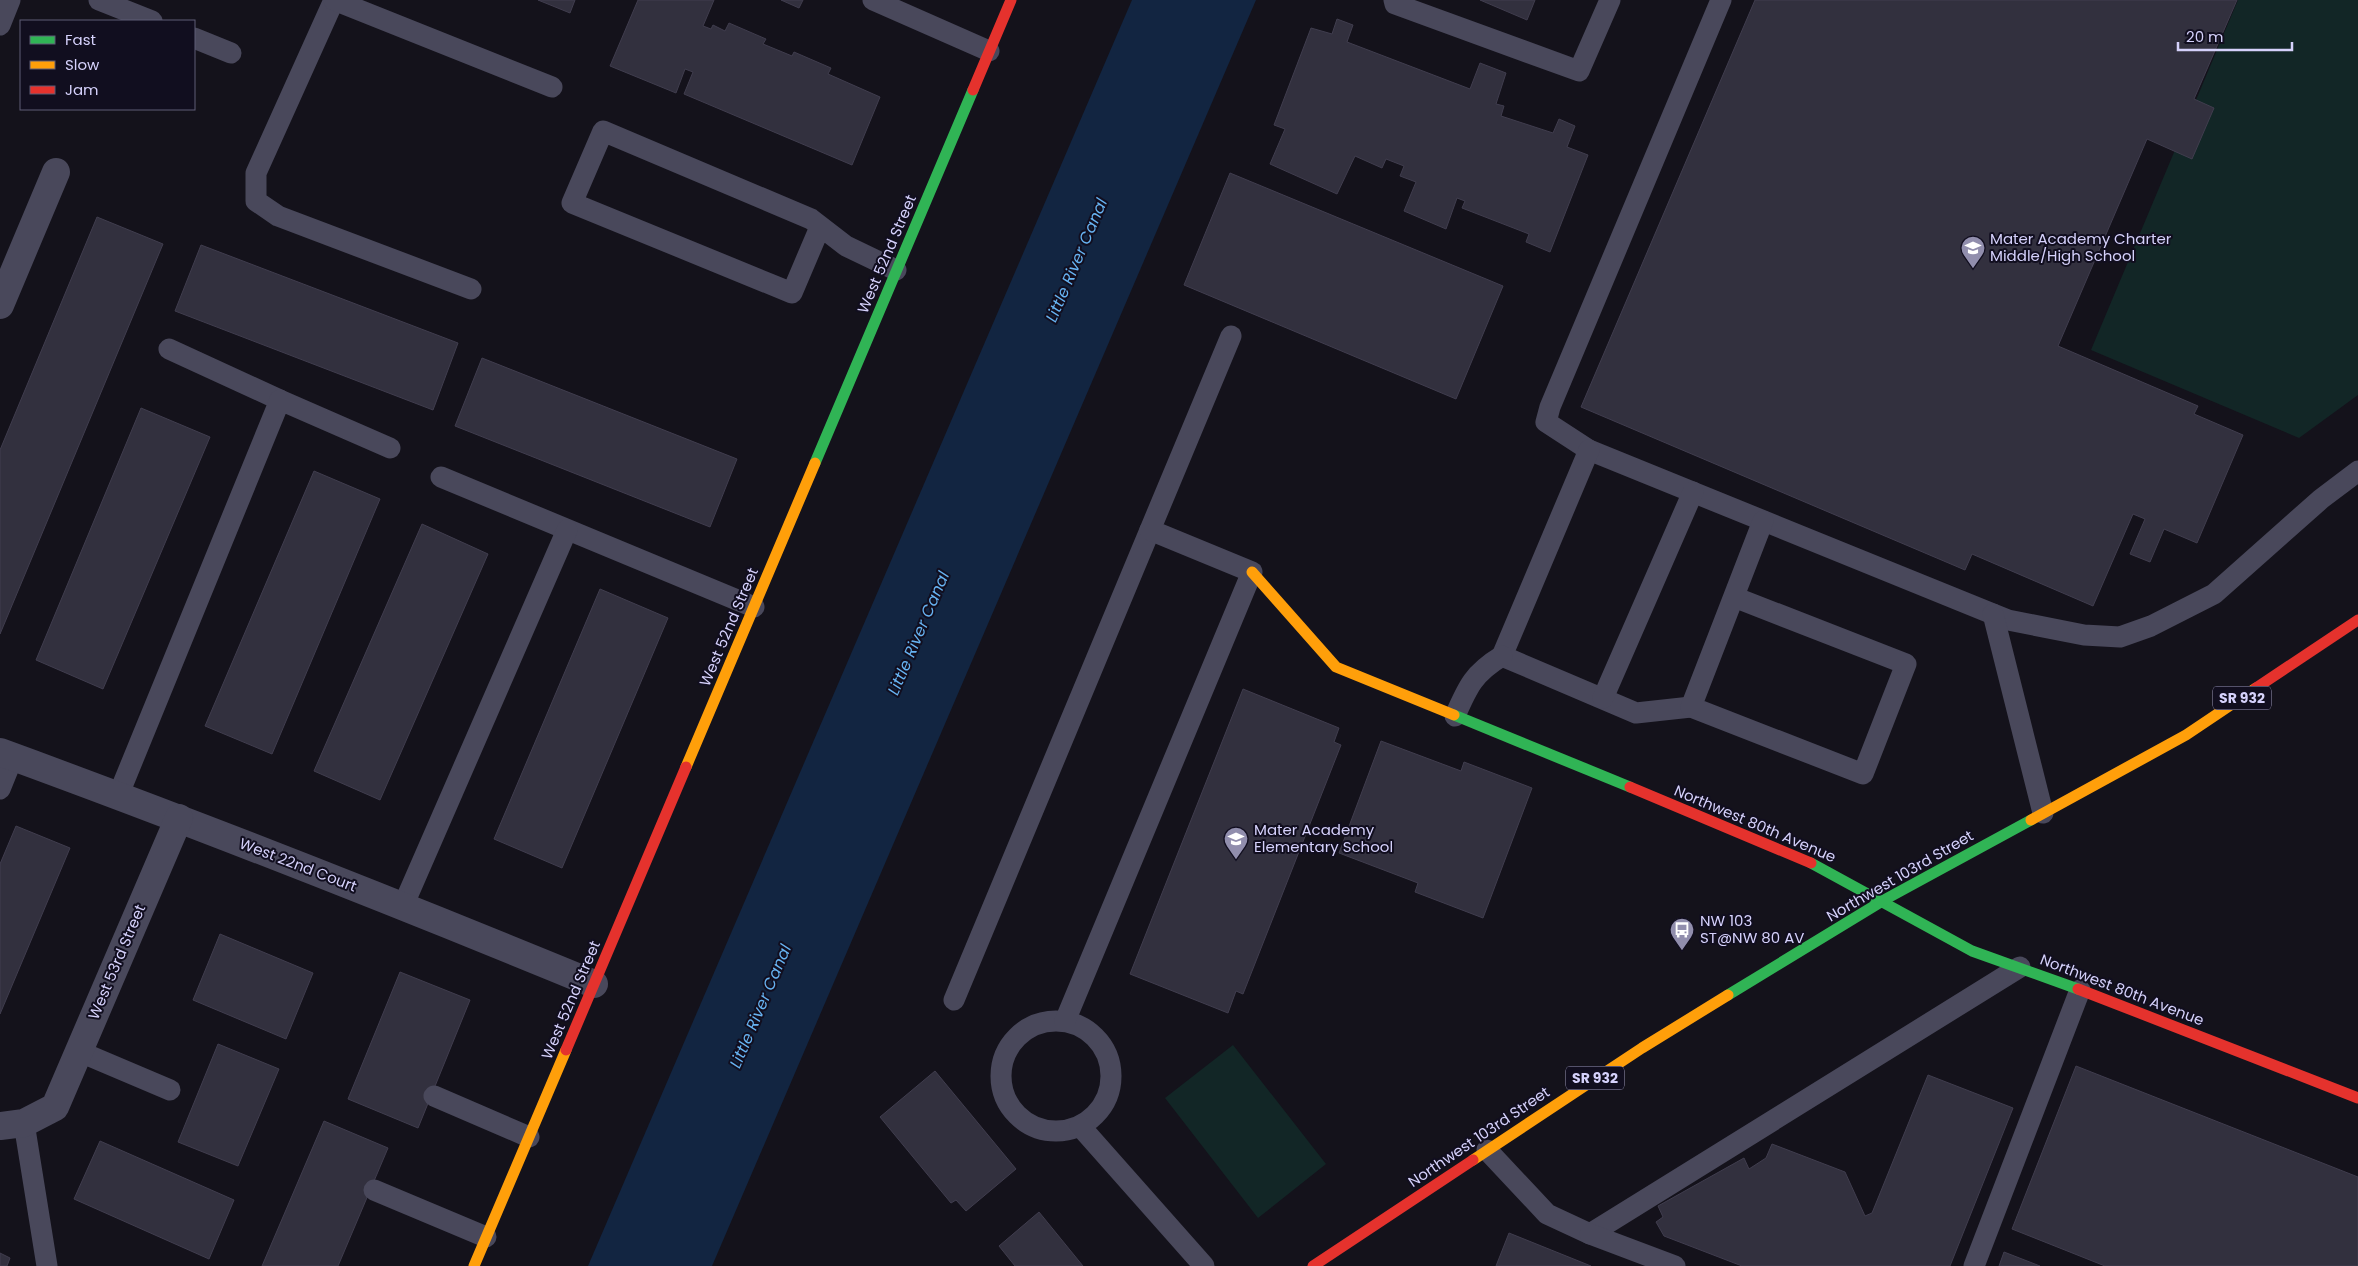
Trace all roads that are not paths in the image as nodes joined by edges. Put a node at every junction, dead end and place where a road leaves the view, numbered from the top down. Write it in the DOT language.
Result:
graph roads {
  1 [pos="10,0"];
  2 [pos="99,0"];
  3 [pos="334,0"];
  4 [pos="873,0"];
  5 [pos="1011,0"];
  6 [pos="1394,0"];
  7 [pos="1610,0"];
  8 [pos="1721,0"];
  9 [pos="149,20"];
  10 [pos="0,25"];
  11 [pos="195,38"];
  12 [pos="989,51"];
  13 [pos="232,53"];
  14 [pos="552,87"];
  15 [pos="56,172"];
  16 [pos="820,227"];
  17 [pos="896,270"];
  18 [pos="471,289"];
  19 [pos="0,305"];
  20 [pos="1231,336"];
  21 [pos="168,349"];
  22 [pos="280,400"];
  23 [pos="390,448"];
  24 [pos="1589,450"];
  25 [pos="2358,471"];
  26 [pos="441,477"];
  27 [pos="1693,492"];
  28 [pos="1763,521"];
  29 [pos="567,530"];
  30 [pos="1150,530"];
  31 [pos="1252,572"];
  32 [pos="1734,597"];
  33 [pos="754,607"];
  34 [pos="1993,614"];
  35 [pos="2358,620"];
  36 [pos="1502,656"];
  37 [pos="1603,698"];
  38 [pos="1691,707"];
  39 [pos="1455,716"];
  40 [pos="7,755"];
  41 [pos="0,790"];
  42 [pos="118,796"];
  43 [pos="2043,813"];
  44 [pos="179,818"];
  45 [pos="1884,900"];
  46 [pos="403,906"];
  47 [pos="2020,967"];
  48 [pos="594,984"];
  49 [pos="2080,990"];
  50 [pos="954,1000"];
  51 [pos="1065,1021"];
  52 [pos="78,1051"];
  53 [pos="170,1090"];
  54 [pos="434,1096"];
  55 [pos="2358,1098"];
  56 [pos="12,1124"];
  57 [pos="1080,1126"];
  58 [pos="529,1137"];
  59 [pos="1487,1150"];
  60 [pos="374,1190"];
  61 [pos="1590,1234"];
  62 [pos="486,1238"];
  63 [pos="47,1266"];
  64 [pos="474,1266"];
  65 [pos="1204,1266"];
  66 [pos="1313,1266"];
  67 [pos="1675,1266"];
  68 [pos="1974,1266"];
  1 -- 10 [label="lane"];
  2 -- 9 [label="lane"];
  3 -- 14 [label="lane"];
  3 -- 18 [label="lane"];
  4 -- 12 [label="lane"];
  5 -- 12 [label="street, West 52nd Street"];
  6 -- 7 [label="lane"];
  8 -- 24 [label="lane"];
  11 -- 13 [label="lane"];
  12 -- 17 [label="street, West 52nd Street"];
  15 -- 19 [label="street"];
  16 -- 16 [label="lane"];
  16 -- 17 [label="lane"];
  17 -- 33 [label="street, West 52nd Street"];
  20 -- 30 [label="lane"];
  21 -- 22 [label="lane"];
  22 -- 23 [label="lane"];
  22 -- 42 [label="lane"];
  24 -- 27 [label="lane"];
  24 -- 36 [label="lane"];
  25 -- 34 [label="lane"];
  26 -- 29 [label="lane"];
  27 -- 28 [label="lane"];
  27 -- 37 [label="lane"];
  28 -- 32 [label="lane"];
  28 -- 34 [label="lane"];
  29 -- 33 [label="lane"];
  29 -- 46 [label="lane"];
  30 -- 31 [label="lane"];
  30 -- 50 [label="lane"];
  31 -- 39 [label="street, Northwest 80th Avenue"];
  31 -- 51 [label="lane"];
  32 -- 38 [label="lane"];
  32 -- 38 [label="lane"];
  33 -- 48 [label="street, West 52nd Street"];
  34 -- 43 [label="lane"];
  35 -- 43 [label="street, Northwest 103rd Street / SR 932"];
  36 -- 37 [label="lane"];
  36 -- 39 [label="lane"];
  37 -- 38 [label="lane"];
  39 -- 45 [label="street, Northwest 80th Avenue"];
  40 -- 41 [label="lane"];
  40 -- 42 [label="street, West 22nd Court"];
  42 -- 44 [label="street, West 22nd Court"];
  43 -- 45 [label="street, Northwest 103rd Street / SR 932"];
  44 -- 46 [label="street, West 22nd Court"];
  44 -- 52 [label="street, West 53rd Street"];
  45 -- 47 [label="street, Northwest 80th Avenue"];
  45 -- 59 [label="street, Northwest 103rd Street / SR 932"];
  46 -- 48 [label="street, West 22nd Court"];
  47 -- 49 [label="street, Northwest 80th Avenue"];
  47 -- 61 [label="lane"];
  48 -- 58 [label="street, West 52nd Street"];
  49 -- 55 [label="street, Northwest 80th Avenue"];
  49 -- 68 [label="lane"];
  51 -- 57 [label="lane"];
  51 -- 57 [label="lane"];
  52 -- 53 [label="lane"];
  52 -- 56 [label="street, West 53rd Street"];
  54 -- 58 [label="lane"];
  56 -- 63 [label="lane"];
  57 -- 65 [label="lane"];
  58 -- 62 [label="street, West 52nd Street"];
  59 -- 61 [label="lane"];
  59 -- 66 [label="street, Northwest 103rd Street / SR 932"];
  60 -- 62 [label="lane"];
  61 -- 67 [label="lane"];
  62 -- 64 [label="street, West 52nd Street"];
}
